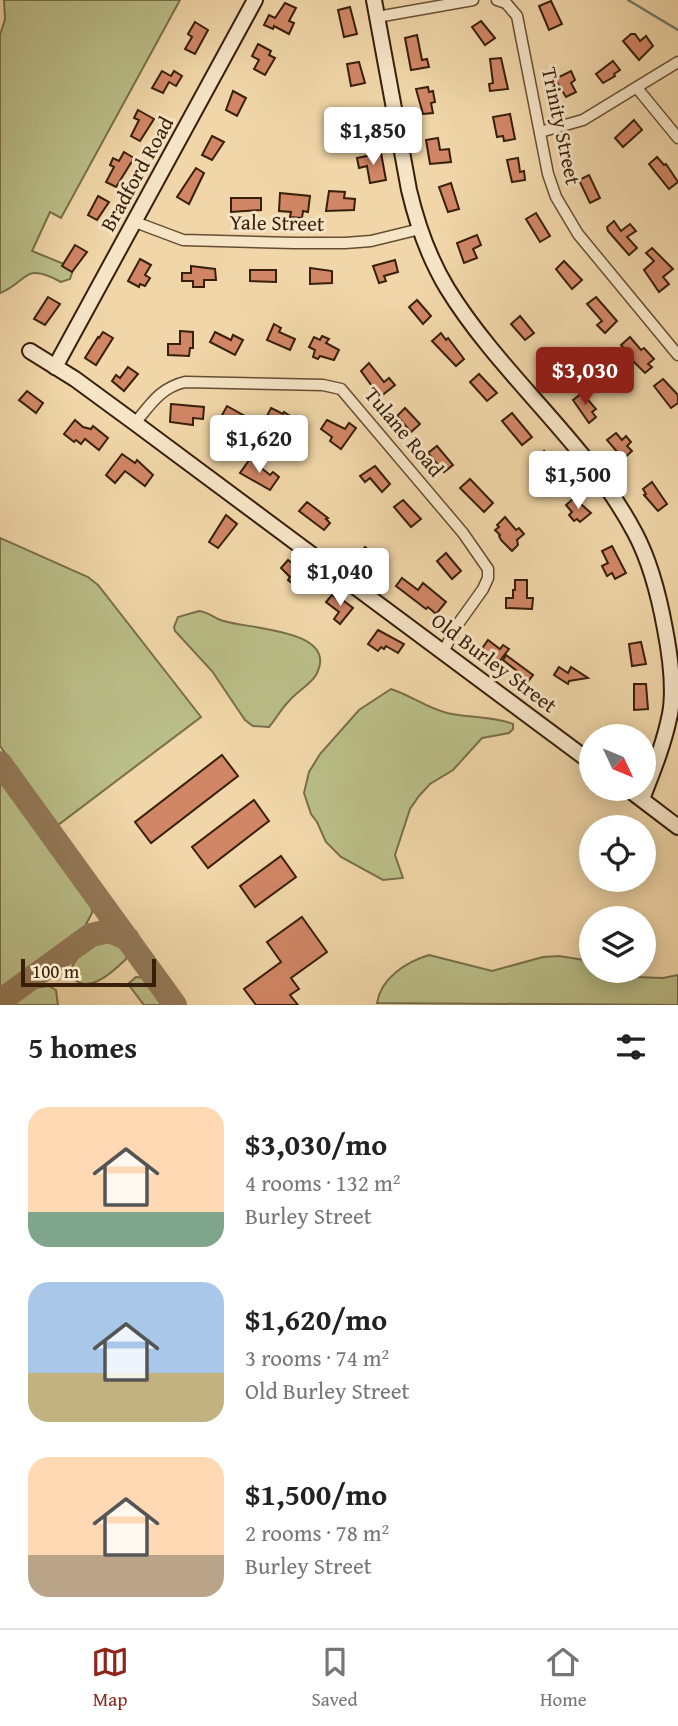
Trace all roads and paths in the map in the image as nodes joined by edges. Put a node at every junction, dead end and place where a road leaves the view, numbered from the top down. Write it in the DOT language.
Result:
graph roads {
  1 [pos="256,0"];
  2 [pos="373,0"];
  3 [pos="474,0"];
  4 [pos="497,0"];
  5 [pos="377,17"];
  6 [pos="678,62"];
  7 [pos="637,88"];
  8 [pos="540,132"];
  9 [pos="678,138"];
  10 [pos="135,222"];
  11 [pos="420,229"];
  12 [pos="30,352"];
  13 [pos="678,355"];
  14 [pos="55,367"];
  15 [pos="135,423"];
  16 [pos="443,652"];
  17 [pos="674,692"];
  18 [pos="579,753"];
  19 [pos="656,764"];
  20 [pos="646,802"];
  21 [pos="678,827"];
  1 -- 10 [label="street, Bradford Road"];
  2 -- 5 [label="street"];
  3 -- 5 [label="street"];
  4 -- 8 [label="street, Trinity Street"];
  5 -- 11 [label="street"];
  6 -- 7 [label="street"];
  7 -- 8 [label="street"];
  7 -- 9 [label="street"];
  8 -- 13 [label="street, Trinity Street"];
  10 -- 11 [label="street, Yale Street"];
  10 -- 14 [label="street, Bradford Road"];
  11 -- 17 [label="street"];
  12 -- 14 [label="street, Old Burley Street"];
  14 -- 15 [label="street, Old Burley Street"];
  15 -- 16 [label="street, Old Burley Street"];
  15 -- 16 [label="street, Tulane Road"];
  16 -- 18 [label="street, Old Burley Street"];
  17 -- 19 [label="street"];
  20 -- 21 [label="street"];
}
